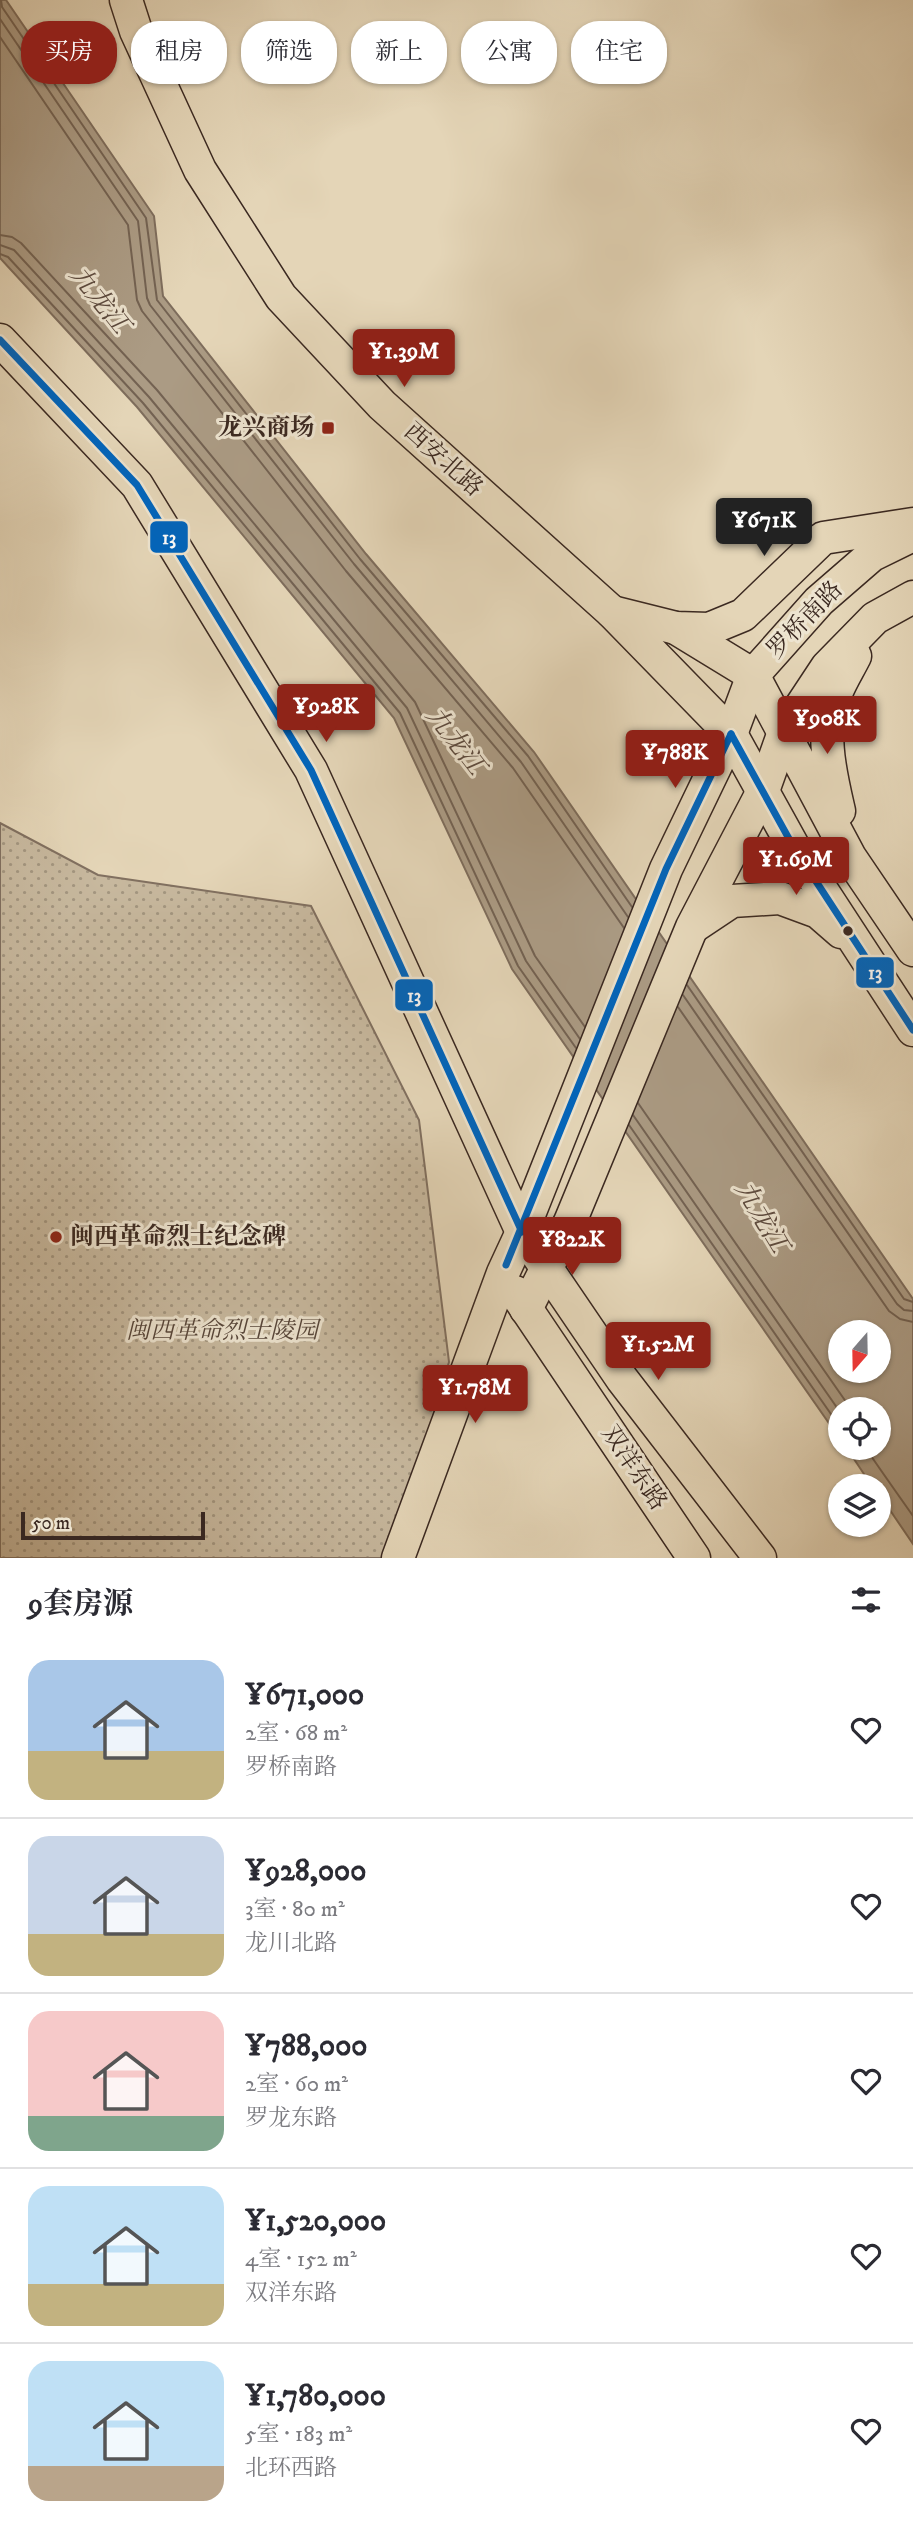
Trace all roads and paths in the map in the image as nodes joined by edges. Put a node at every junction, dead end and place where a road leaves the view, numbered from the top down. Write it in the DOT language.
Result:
graph roads {
  1 [pos="126,0"];
  2 [pos="0,340"];
  3 [pos="913,524"];
  4 [pos="913,535"];
  5 [pos="913,597"];
  6 [pos="612,612"];
  7 [pos="876,618"];
  8 [pos="676,628"];
  9 [pos="753,675"];
  10 [pos="784,732"];
  11 [pos="731,734"];
  12 [pos="763,792"];
  13 [pos="850,856"];
  14 [pos="688,937"];
  15 [pos="913,950"];
  16 [pos="866,955"];
  17 [pos="913,1030"];
  18 [pos="522,1232"];
  19 [pos="547,1268"];
  20 [pos="503,1273"];
  21 [pos="526,1309"];
  22 [pos="398,1558"];
  23 [pos="695,1558"];
  24 [pos="760,1558"];
  1 -- 6 [label="main road, 西安北路"];
  2 -- 18 [label="main road"];
  3 -- 8 [label="main road"];
  4 -- 9 [label="main road, 罗桥南路"];
  5 -- 7 [label="main road"];
  6 -- 8 [label="main road"];
  6 -- 11 [label="main road, 西安北路"];
  7 -- 10 [label="main road"];
  7 -- 13 [label="main road"];
  8 -- 9 [label="main road"];
  9 -- 10 [label="main road"];
  9 -- 11 [label="main road, 罗桥南路"];
  10 -- 12 [label="main road"];
  10 -- 13 [label="main road"];
  11 -- 12 [label="main road, 西安北路"];
  11 -- 18 [label="main road, 罗桥南路"];
  12 -- 14 [label="main road"];
  12 -- 16 [label="main road, 西安北路"];
  13 -- 15 [label="main road"];
  14 -- 16 [label="main road"];
  14 -- 19 [label="main road"];
  16 -- 17 [label="main road"];
  18 -- 19 [label="main road"];
  18 -- 20 [label="main road, 罗桥南路"];
  19 -- 21 [label="main road"];
  19 -- 24 [label="main road"];
  20 -- 21 [label="main road, 双洋东路"];
  20 -- 22 [label="main road, 罗桥南路"];
  21 -- 23 [label="main road, 双洋东路"];
}
